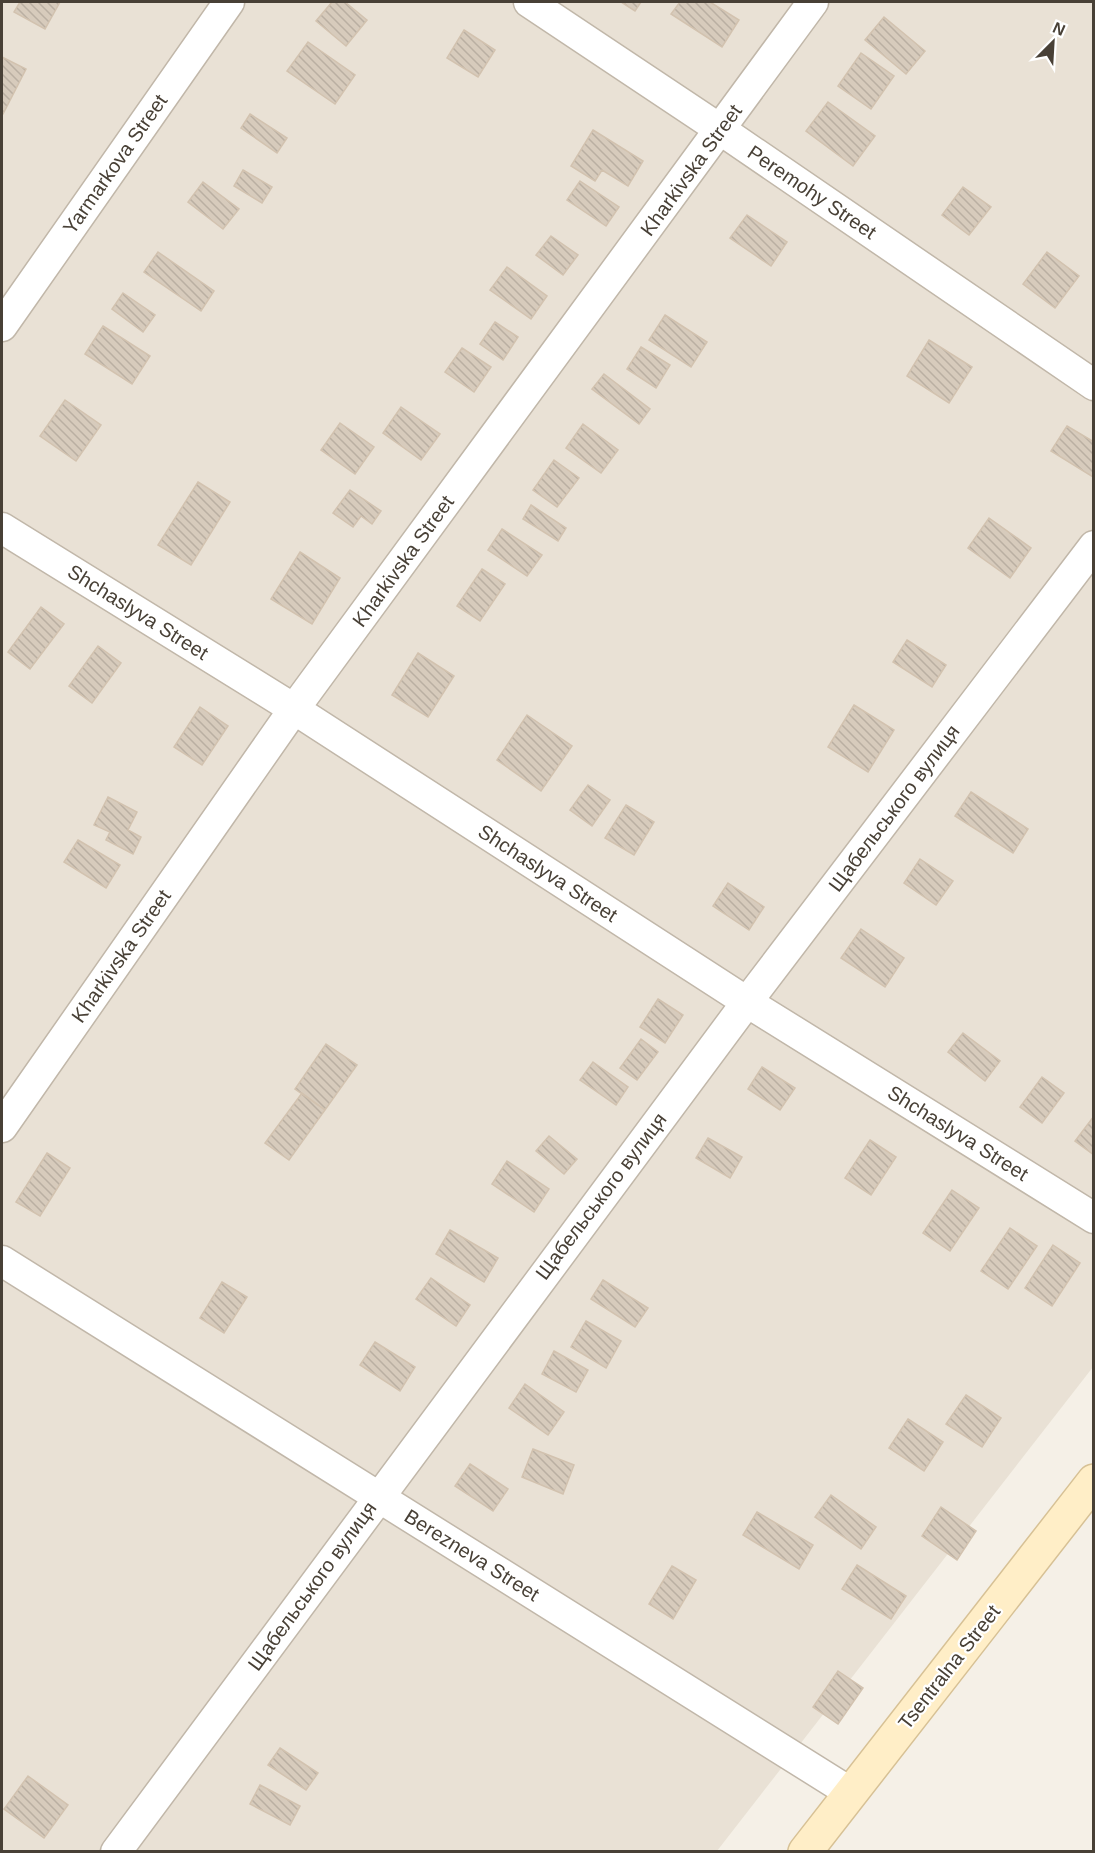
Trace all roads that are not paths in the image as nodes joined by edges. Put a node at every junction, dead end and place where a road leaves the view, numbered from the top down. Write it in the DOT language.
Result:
graph roads {
  1 [pos="229,2"];
  2 [pos="529,2"];
  3 [pos="813,2"];
  4 [pos="721,129"];
  5 [pos="2,326"];
  6 [pos="1094,385"];
  7 [pos="2,528"];
  8 [pos="1094,546"];
  9 [pos="294,709"];
  10 [pos="747,1002"];
  11 [pos="2,1126"];
  12 [pos="1094,1218"];
  13 [pos="2,1261"];
  14 [pos="1094,1481"];
  15 [pos="378,1496"];
  16 [pos="851,1793"];
  17 [pos="116,1851"];
  18 [pos="805,1851"];
  1 -- 5 [label="street, Yarmarkova Street"];
  2 -- 4 [label="street, Peremohy Street"];
  3 -- 4 [label="street, Kharkivska Street"];
  4 -- 6 [label="street, Peremohy Street"];
  4 -- 9 [label="street, Kharkivska Street"];
  7 -- 9 [label="street, Shchaslyva Street"];
  8 -- 10 [label="street, Щабельського вулиця"];
  9 -- 10 [label="street, Shchaslyva Street"];
  9 -- 11 [label="street, Kharkivska Street"];
  10 -- 12 [label="street, Shchaslyva Street"];
  10 -- 15 [label="street, Щабельського вулиця"];
  13 -- 15 [label="street, Berezneva Street"];
  14 -- 16 [label="main road, Tsentralna Street"];
  15 -- 16 [label="street, Berezneva Street"];
  15 -- 17 [label="street, Щабельського вулиця"];
  16 -- 18 [label="main road, Tsentralna Street"];
}
